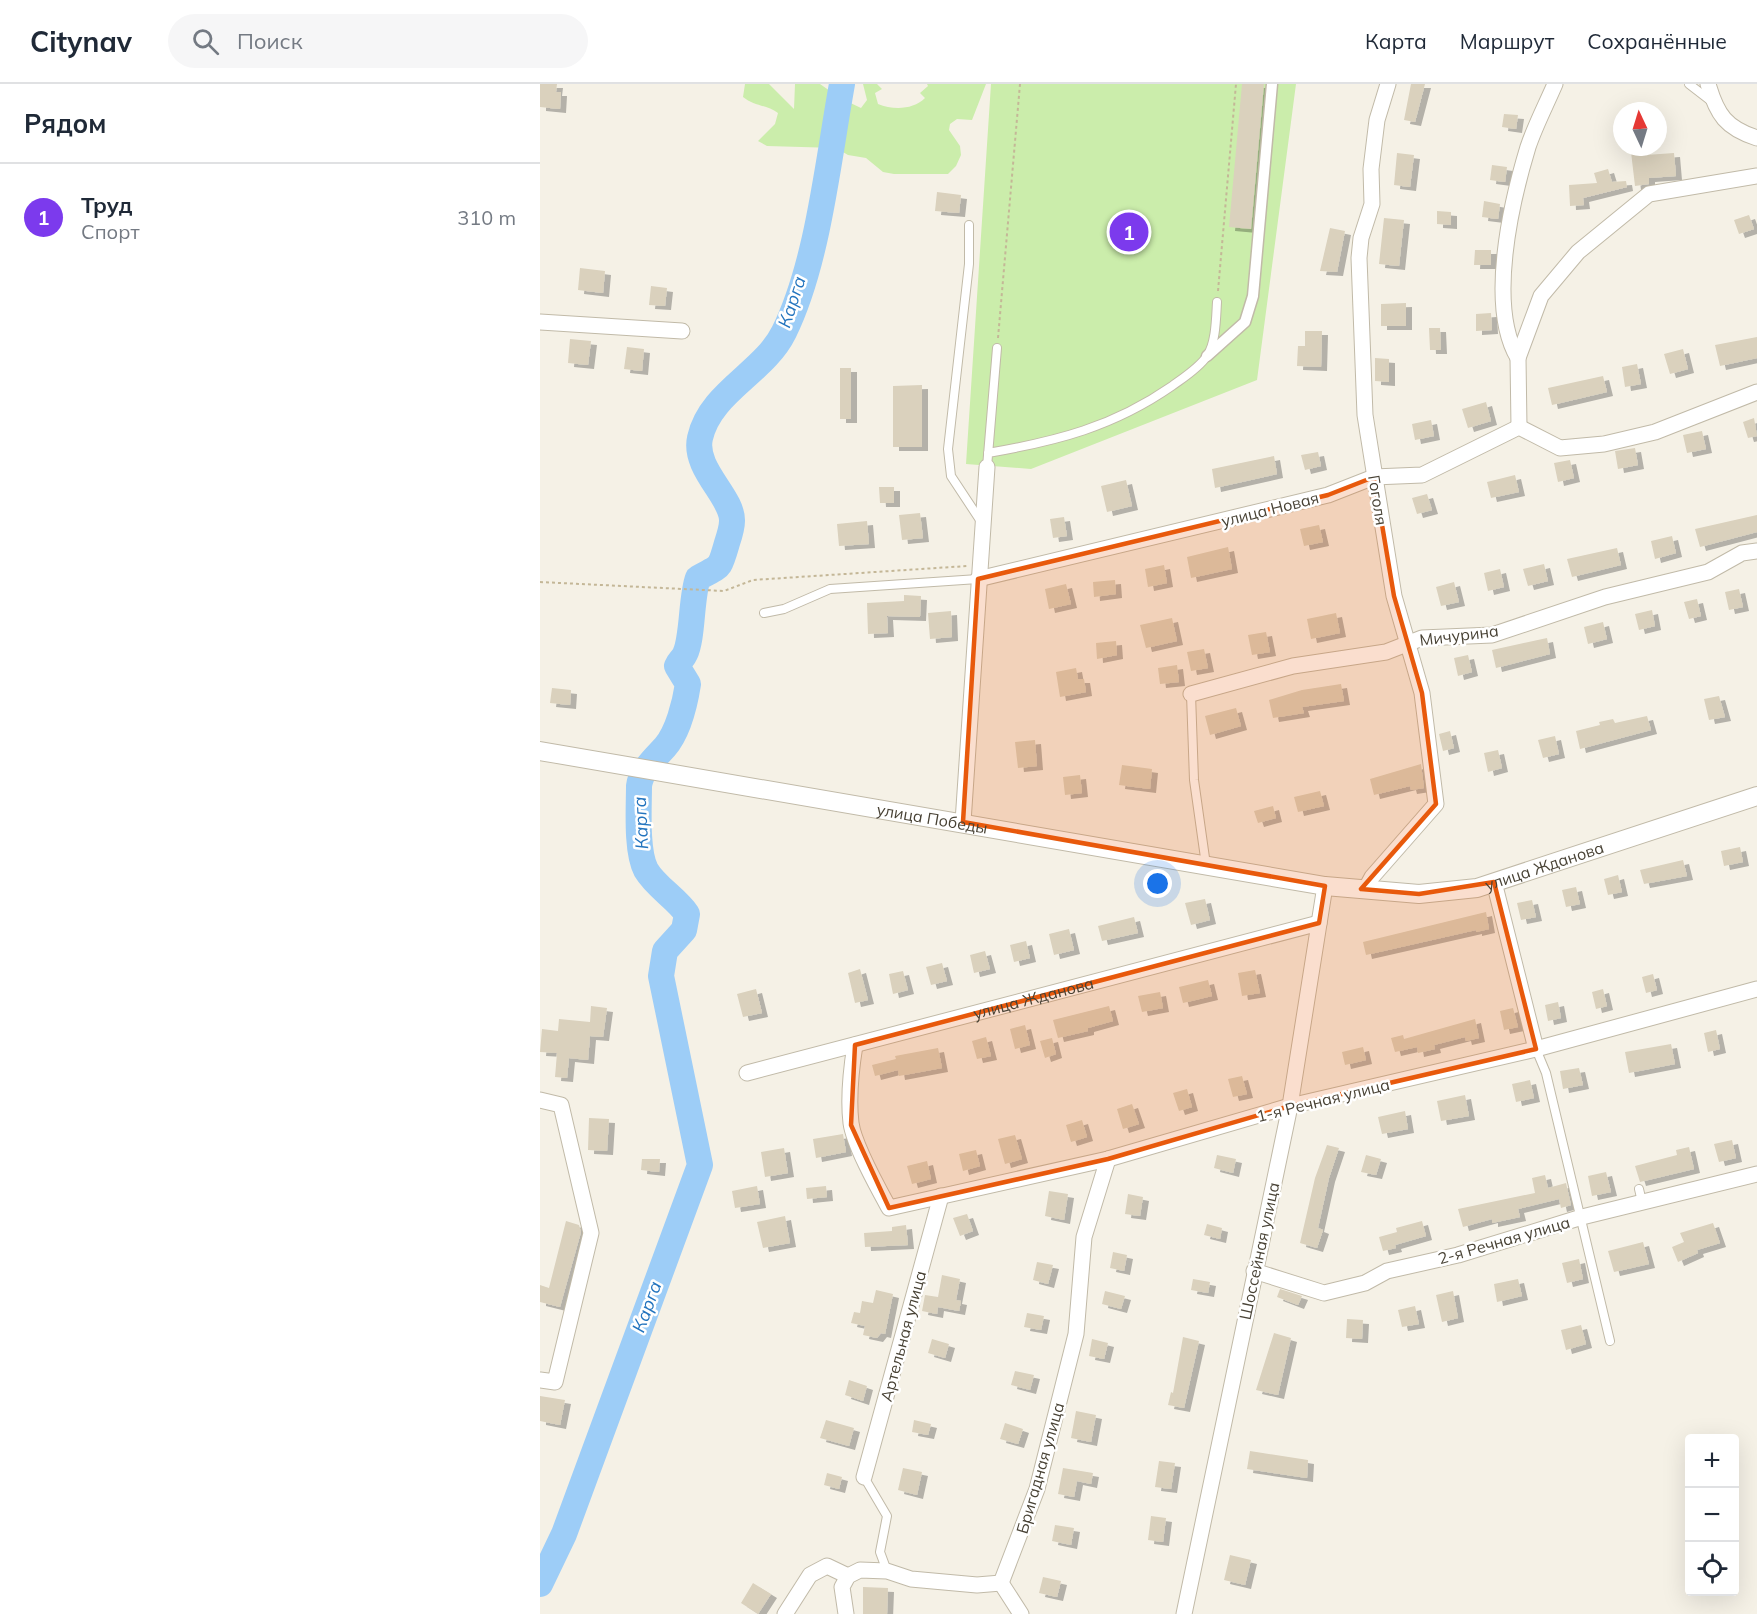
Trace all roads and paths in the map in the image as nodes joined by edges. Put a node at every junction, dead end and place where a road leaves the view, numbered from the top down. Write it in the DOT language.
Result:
graph roads {
  1 [pos="1020,84"];
  2 [pos="1236,84"];
  3 [pos="1272,84"];
  4 [pos="1388,84"];
  5 [pos="1555,84"];
  6 [pos="1689,84"];
  7 [pos="1708,84"];
  8 [pos="1714,104"];
  9 [pos="1757,138"];
  10 [pos="1757,176"];
  11 [pos="969,225"];
  12 [pos="1217,302"];
  13 [pos="540,322"];
  14 [pos="682,331"];
  15 [pos="997,348"];
  16 [pos="1207,356"];
  17 [pos="1518,358"];
  18 [pos="1757,392"];
  19 [pos="1519,427"];
  20 [pos="987,460"];
  21 [pos="1374,477"];
  22 [pos="982,525"];
  23 [pos="1757,551"];
  24 [pos="978,572"];
  25 [pos="540,582"];
  26 [pos="764,613"];
  27 [pos="1407,642"];
  28 [pos="1191,694"];
  29 [pos="540,751"];
  30 [pos="1757,796"];
  31 [pos="963,822"];
  32 [pos="1206,865"];
  33 [pos="1494,882"];
  34 [pos="1325,886"];
  35 [pos="1365,890"];
  36 [pos="1319,923"];
  37 [pos="1757,989"];
  38 [pos="855,1045"];
  39 [pos="1536,1049"];
  40 [pos="747,1073"];
  41 [pos="540,1100"];
  42 [pos="1290,1107"];
  43 [pos="1108,1159"];
  44 [pos="1757,1174"];
  45 [pos="941,1196"];
  46 [pos="1582,1217"];
  47 [pos="1254,1271"];
  48 [pos="1610,1341"];
  49 [pos="540,1380"];
  50 [pos="864,1477"];
  51 [pos="887,1571"];
  52 [pos="848,1576"];
  53 [pos="1001,1583"];
  54 [pos="784,1614"];
  55 [pos="846,1614"];
  56 [pos="1021,1614"];
  57 [pos="1184,1614"];
  1 -- 15 [label="path"];
  2 -- 12 [label="path"];
  3 -- 16 [label="street"];
  4 -- 21 [label="street, Гоголя"];
  5 -- 17 [label="street"];
  6 -- 8 [label="lane"];
  7 -- 8 [label="street"];
  8 -- 9 [label="street"];
  10 -- 17 [label="street"];
  11 -- 22 [label="lane"];
  12 -- 16 [label="lane"];
  13 -- 14 [label="street"];
  15 -- 20 [label="lane"];
  16 -- 20 [label="lane"];
  17 -- 19 [label="street"];
  18 -- 19 [label="street"];
  19 -- 21 [label="street, улица Новая"];
  20 -- 22 [label="street"];
  21 -- 24 [label="street, улица Новая"];
  21 -- 27 [label="street, Гоголя"];
  22 -- 24 [label="street"];
  23 -- 27 [label="street, Мичурина"];
  24 -- 25 [label="path"];
  24 -- 26 [label="lane, улица Новая"];
  24 -- 31 [label="street"];
  27 -- 28 [label="street, Мичурина"];
  27 -- 35 [label="street, Гоголя"];
  28 -- 32 [label="lane"];
  29 -- 31 [label="street, улица Победы"];
  30 -- 33 [label="street, улица Жданова"];
  31 -- 32 [label="street, улица Победы"];
  32 -- 34 [label="street, улица Победы"];
  33 -- 35 [label="street, улица Жданова"];
  33 -- 39 [label="street"];
  34 -- 35 [label="street, улица Жданова"];
  34 -- 36 [label="street, Шоссейная улица"];
  36 -- 38 [label="street, улица Жданова"];
  36 -- 42 [label="street, Шоссейная улица"];
  37 -- 39 [label="street, 1-я Речная улица"];
  38 -- 40 [label="street, улица Жданова"];
  38 -- 45 [label="street, 1-я Речная улица"];
  39 -- 42 [label="street, 1-я Речная улица"];
  39 -- 46 [label="lane"];
  41 -- 49 [label="street"];
  42 -- 43 [label="street, 1-я Речная улица"];
  42 -- 47 [label="street, Шоссейная улица"];
  43 -- 45 [label="street, 1-я Речная улица"];
  43 -- 53 [label="street, Бригадная улица"];
  44 -- 46 [label="street, 2-я Речная улица"];
  45 -- 50 [label="street, Артельная улица"];
  46 -- 47 [label="street, 2-я Речная улица"];
  46 -- 48 [label="lane"];
  47 -- 57 [label="street, Шоссейная улица"];
  50 -- 51 [label="lane"];
  51 -- 52 [label="street"];
  51 -- 53 [label="street"];
  52 -- 54 [label="street"];
  52 -- 55 [label="street"];
  53 -- 56 [label="street"];
}
